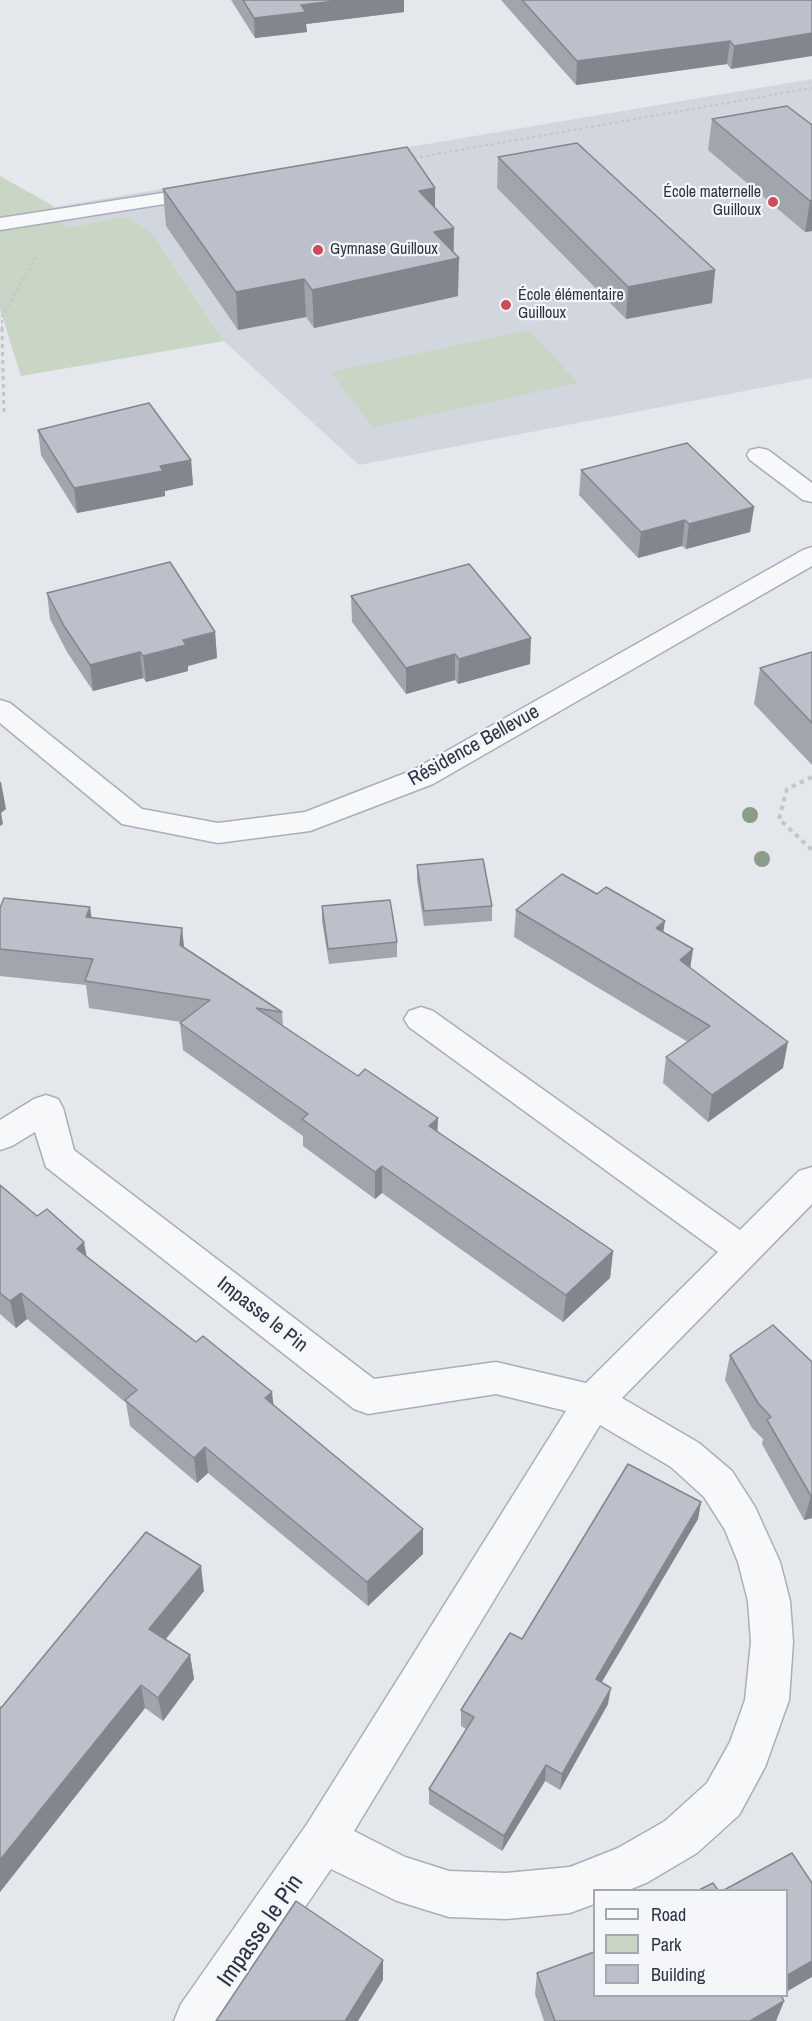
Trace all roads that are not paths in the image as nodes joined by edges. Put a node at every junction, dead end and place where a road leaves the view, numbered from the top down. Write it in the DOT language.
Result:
graph roads {
  1 [pos="225,189"];
  2 [pos="0,224"];
  3 [pos="759,455"];
  4 [pos="812,495"];
  5 [pos="812,555"];
  6 [pos="0,709"];
  7 [pos="421,1019"];
  8 [pos="0,1137"];
  9 [pos="812,1182"];
  10 [pos="743,1251"];
  11 [pos="593,1401"];
  12 [pos="323,1840"];
  13 [pos="198,2021"];
  1 -- 2 [label="street"];
  3 -- 4 [label="street"];
  5 -- 6 [label="street, Résidence Bellevue"];
  7 -- 10 [label="street"];
  8 -- 11 [label="street, Impasse le Pin"];
  9 -- 10 [label="street, Impasse le Pin"];
  10 -- 11 [label="street, Impasse le Pin"];
  11 -- 12 [label="street, Impasse le Pin"];
  11 -- 12 [label="street, Impasse le Pin"];
  12 -- 13 [label="street, Impasse le Pin"];
}
